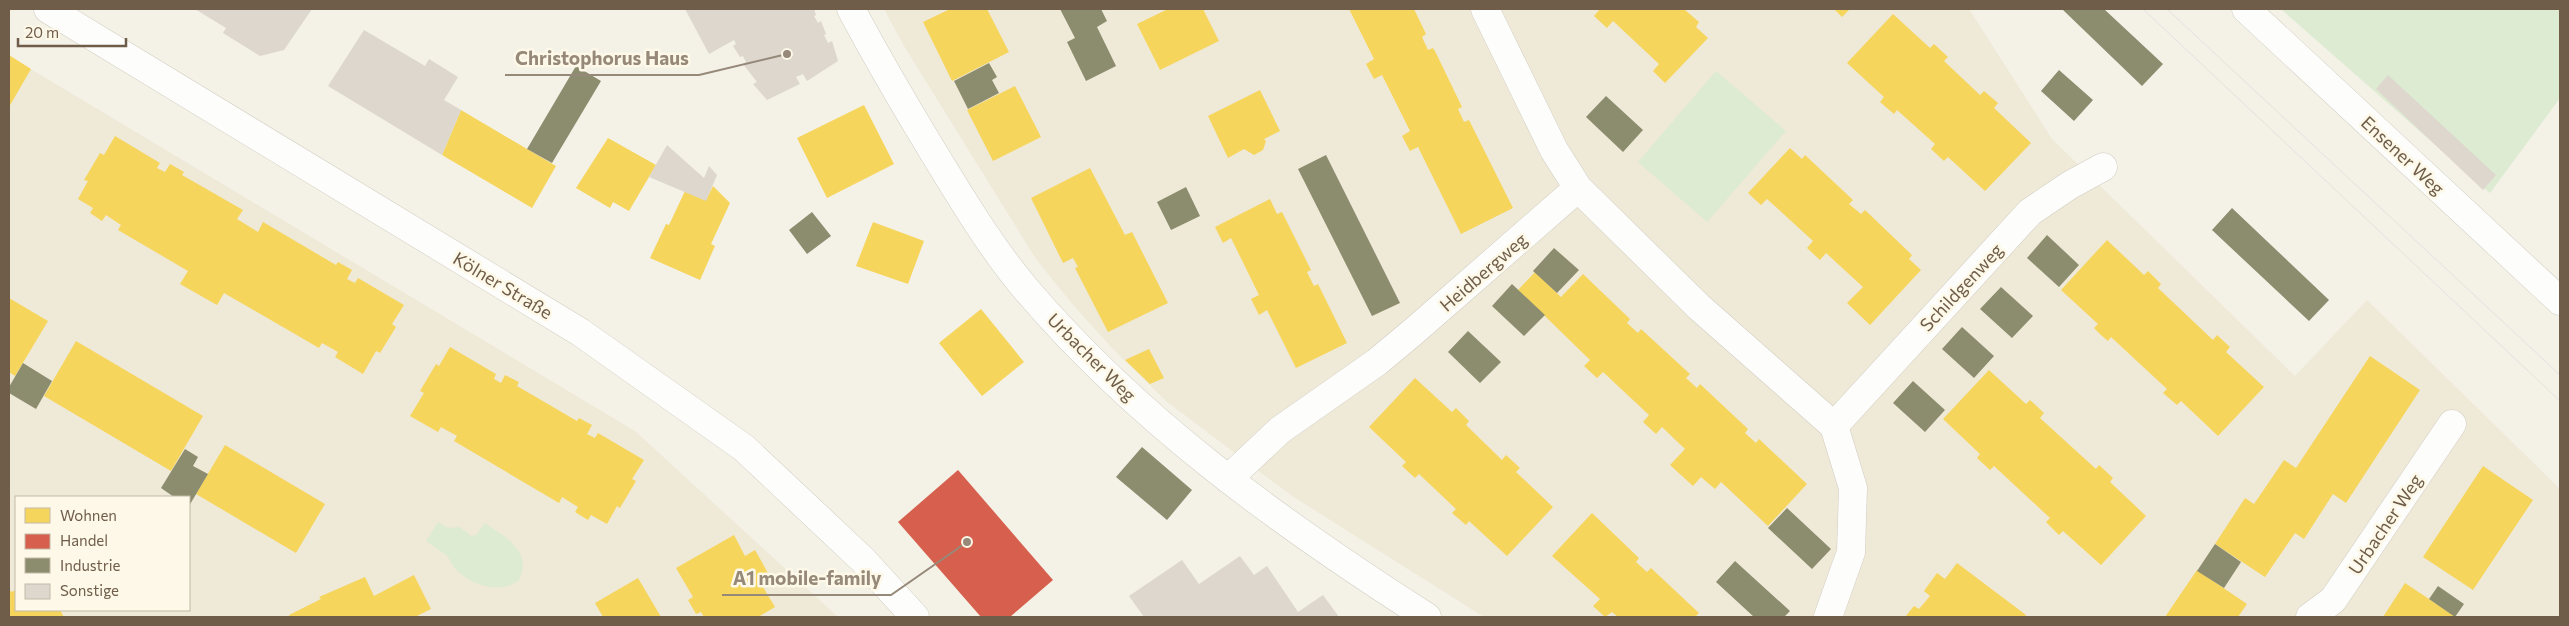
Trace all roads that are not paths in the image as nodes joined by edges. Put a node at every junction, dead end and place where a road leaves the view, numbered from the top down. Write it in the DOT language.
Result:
graph roads {
  1 [pos="48,9"];
  2 [pos="850,9"];
  3 [pos="1485,9"];
  4 [pos="2246,9"];
  5 [pos="2103,167"];
  6 [pos="1578,188"];
  7 [pos="2560,301"];
  8 [pos="2452,424"];
  9 [pos="1834,426"];
  10 [pos="1228,480"];
  11 [pos="915,617"];
  12 [pos="1427,617"];
  13 [pos="1828,617"];
  14 [pos="2310,617"];
  1 -- 11 [label="street, Kölner Straße"];
  2 -- 10 [label="street, Urbacher Weg"];
  3 -- 6 [label="street"];
  4 -- 7 [label="street, Ensener Weg"];
  5 -- 9 [label="street, Schildgenweg"];
  6 -- 9 [label="street"];
  6 -- 10 [label="street, Heidbergweg"];
  8 -- 14 [label="street, Urbacher Weg"];
  9 -- 13 [label="street"];
  10 -- 12 [label="street, Urbacher Weg"];
}
